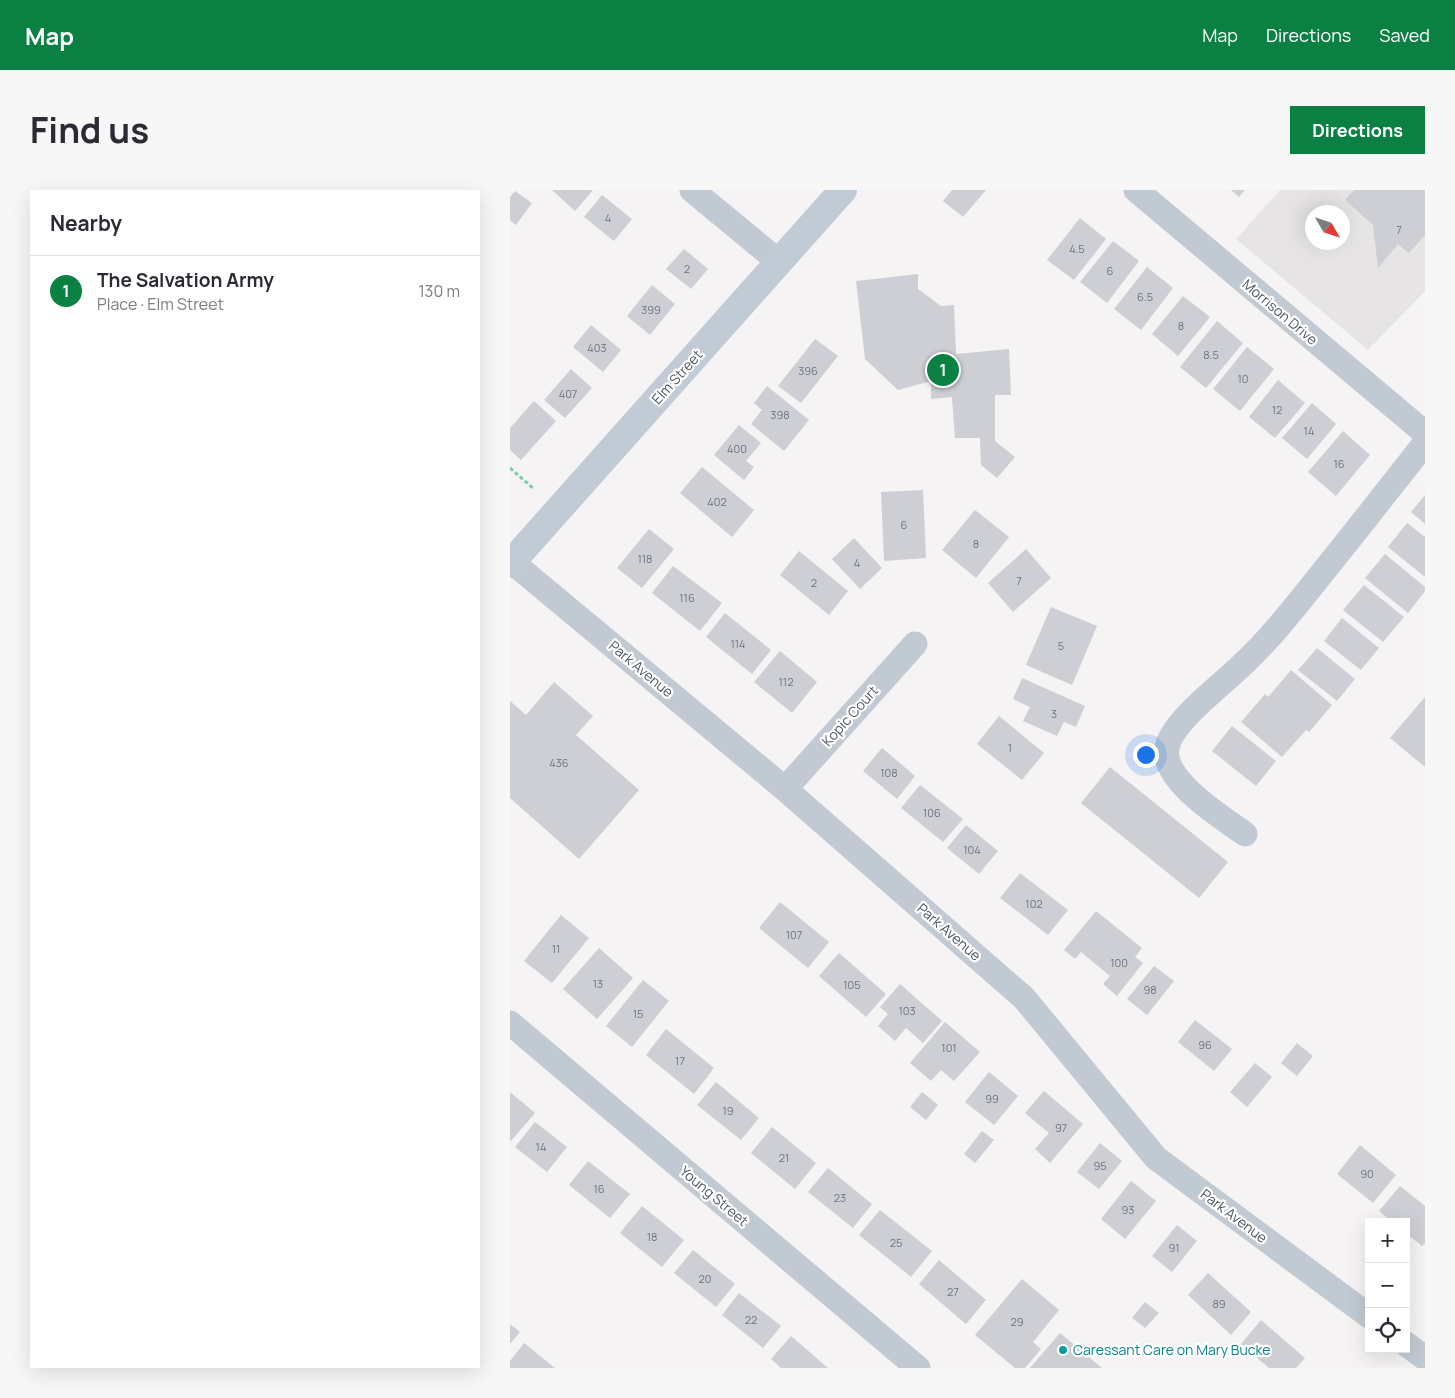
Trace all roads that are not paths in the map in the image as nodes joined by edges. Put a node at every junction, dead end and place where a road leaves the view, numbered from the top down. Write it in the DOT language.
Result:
graph roads {
  1 [pos="692,190"];
  2 [pos="843,190"];
  3 [pos="1136,190"];
  4 [pos="779,262"];
  5 [pos="1425,433"];
  6 [pos="1425,443"];
  7 [pos="511,563"];
  8 [pos="915,644"];
  9 [pos="785,789"];
  10 [pos="1245,834"];
  11 [pos="510,1023"];
  12 [pos="1365,1313"];
  13 [pos="1410,1347"];
  14 [pos="1425,1358"];
  15 [pos="918,1368"];
  1 -- 4 [label="street"];
  2 -- 4 [label="main road, Elm Street"];
  3 -- 5 [label="street, Morrison Drive"];
  4 -- 7 [label="main road, Elm Street"];
  6 -- 10 [label="street"];
  7 -- 9 [label="street, Park Avenue"];
  8 -- 9 [label="street, Kopic Court"];
  9 -- 12 [label="street, Park Avenue"];
  11 -- 15 [label="street, Young Street"];
  13 -- 14 [label="street"];
}
